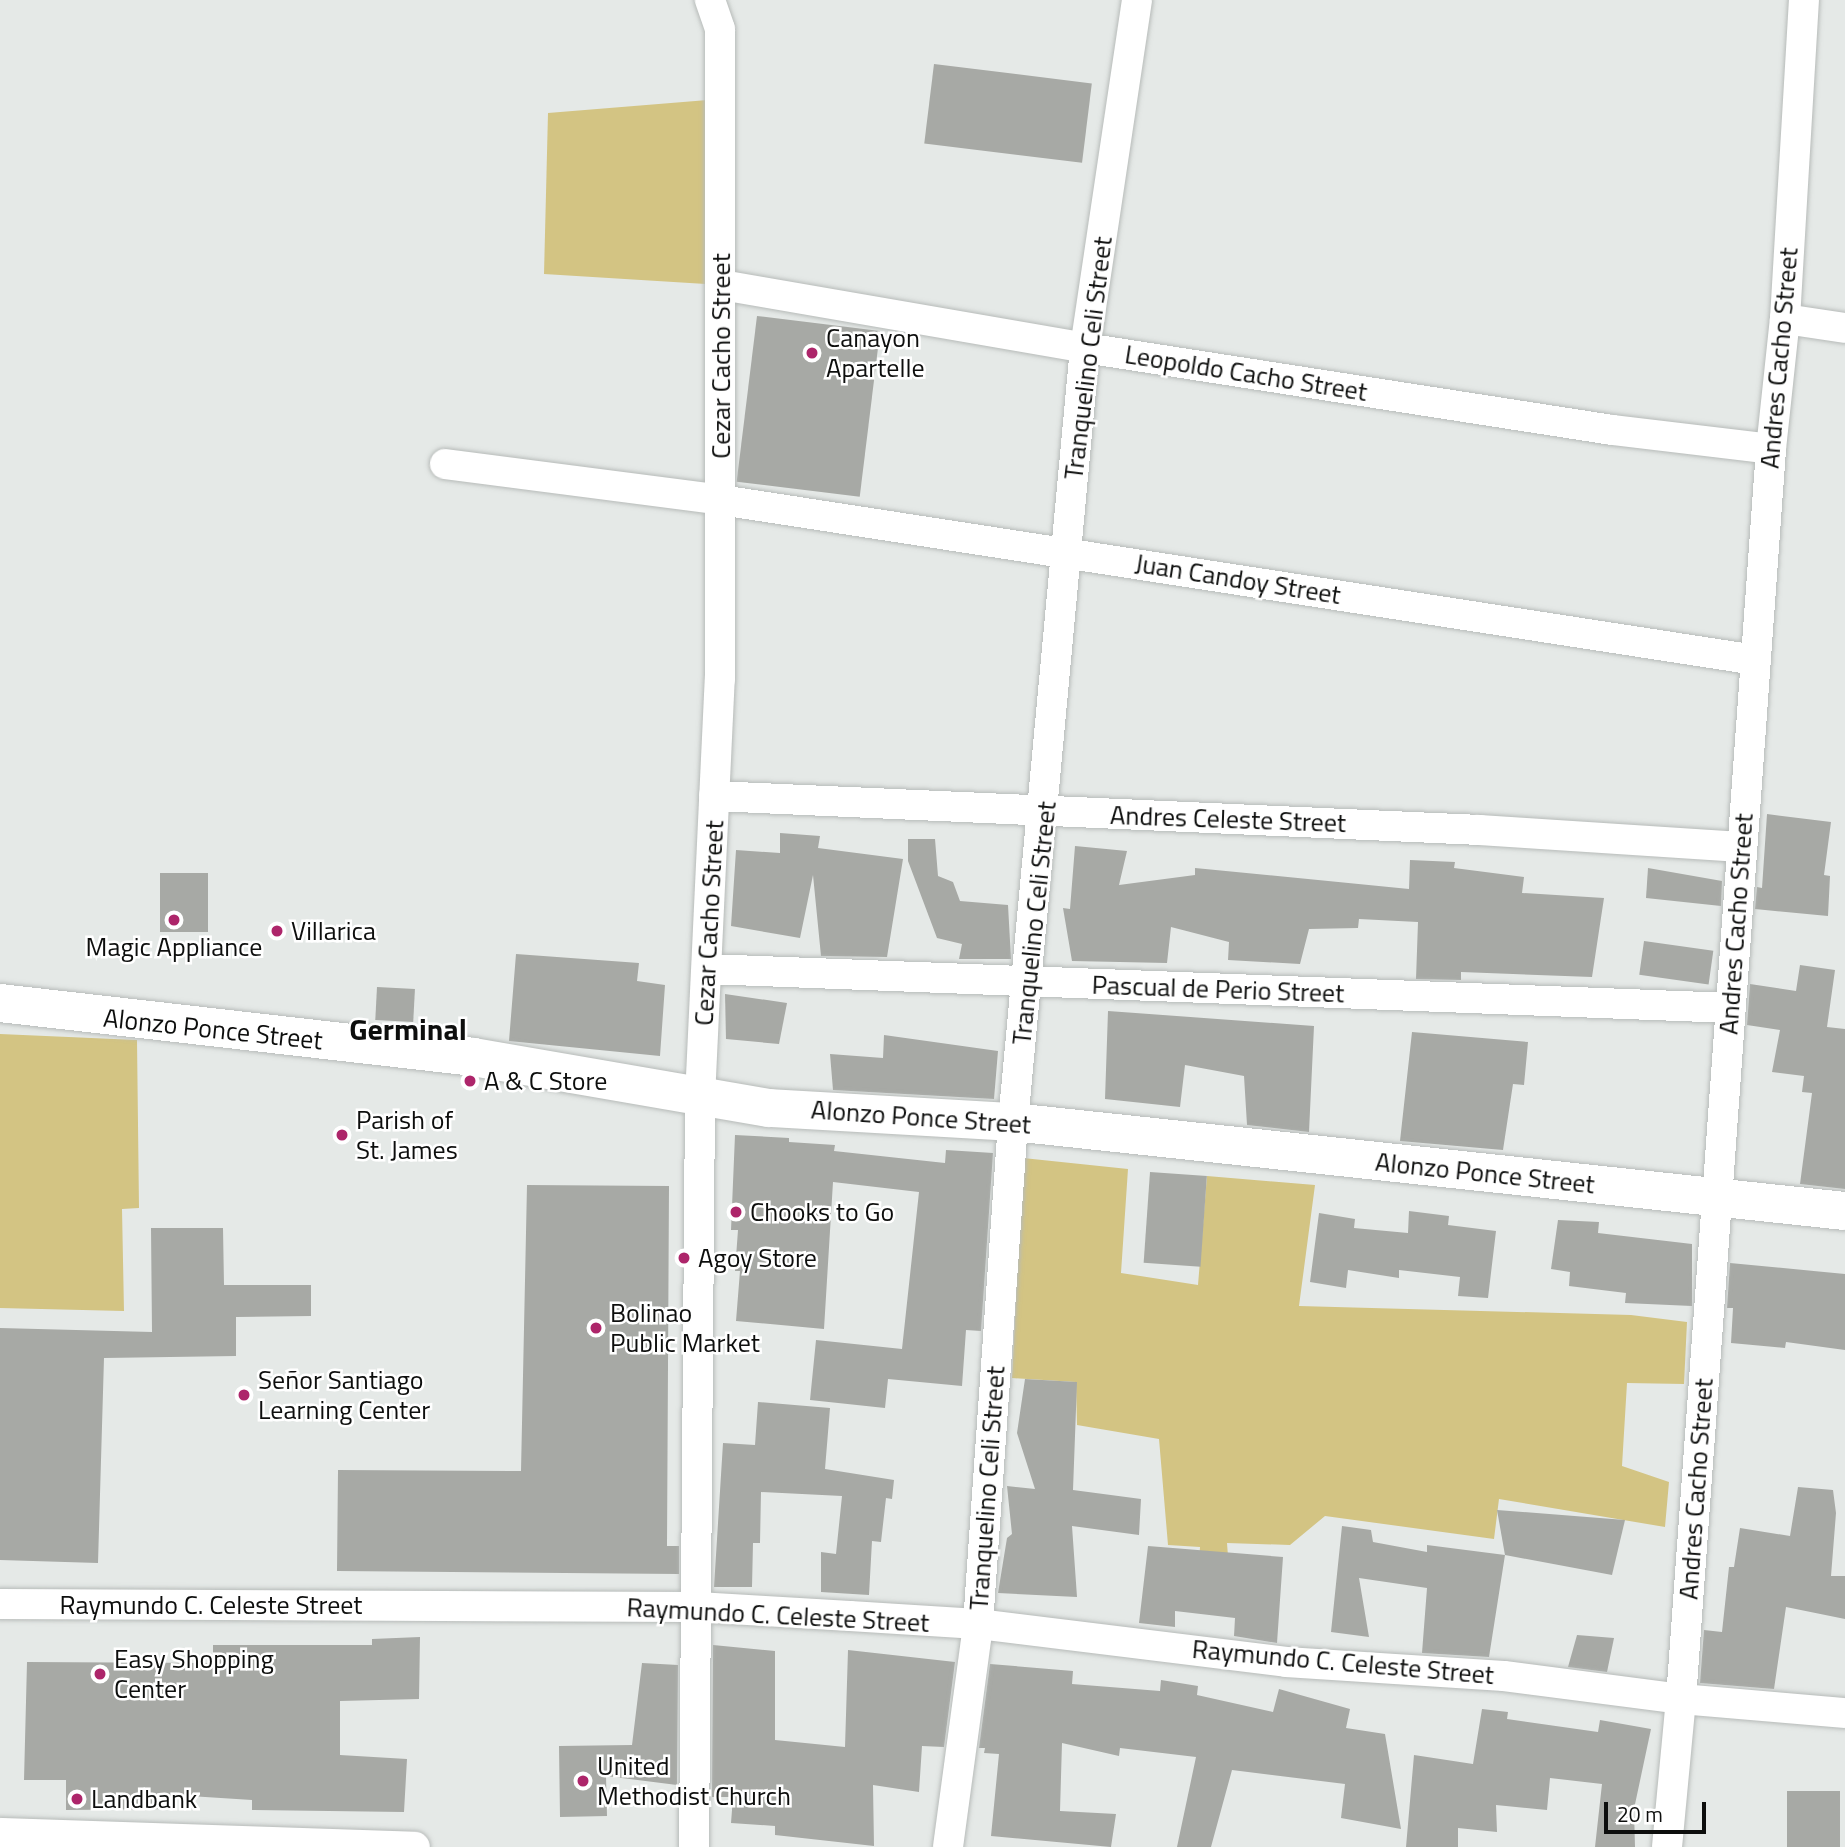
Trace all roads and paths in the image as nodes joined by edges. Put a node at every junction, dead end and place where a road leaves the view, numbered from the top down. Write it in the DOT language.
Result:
graph roads {
  1 [pos="710,0"];
  2 [pos="1137,0"];
  3 [pos="1804,0"];
  4 [pos="722,285"];
  5 [pos="1785,319"];
  6 [pos="1845,328"];
  7 [pos="1085,348"];
  8 [pos="1771,449"];
  9 [pos="445,464"];
  10 [pos="721,500"];
  11 [pos="1067,553"];
  12 [pos="1756,660"];
  13 [pos="715,796"];
  14 [pos="1045,812"];
  15 [pos="1741,847"];
  16 [pos="707,970"];
  17 [pos="1028,982"];
  18 [pos="0,1003"];
  19 [pos="1730,1008"];
  20 [pos="700,1098"];
  21 [pos="1013,1122"];
  22 [pos="1716,1196"];
  23 [pos="1845,1210"];
  24 [pos="0,1604"];
  25 [pos="697,1607"];
  26 [pos="978,1624"];
  27 [pos="1682,1699"];
  28 [pos="1845,1713"];
  29 [pos="0,1833"];
  30 [pos="415,1847"];
  31 [pos="694,1847"];
  32 [pos="948,1847"];
  33 [pos="1667,1847"];
  1 -- 4 [label="street, Cezar Cacho Street"];
  2 -- 7 [label="street, Tranquelino Celi Street"];
  3 -- 5 [label="street, Andres Cacho Street"];
  4 -- 7 [label="street, Leopoldo Cacho Street"];
  4 -- 10 [label="street, Cezar Cacho Street"];
  5 -- 6 [label="street"];
  5 -- 8 [label="street, Andres Cacho Street"];
  7 -- 8 [label="street, Leopoldo Cacho Street"];
  7 -- 11 [label="street, Tranquelino Celi Street"];
  8 -- 12 [label="street, Andres Cacho Street"];
  9 -- 10 [label="street, Juan Candoy Street"];
  10 -- 11 [label="street, Juan Candoy Street"];
  10 -- 13 [label="street, Cezar Cacho Street"];
  11 -- 12 [label="street, Juan Candoy Street"];
  11 -- 14 [label="street, Tranquelino Celi Street"];
  12 -- 15 [label="street, Andres Cacho Street"];
  13 -- 14 [label="street, Andres Celeste Street"];
  13 -- 16 [label="street, Cezar Cacho Street"];
  14 -- 15 [label="street, Andres Celeste Street"];
  14 -- 17 [label="street, Tranquelino Celi Street"];
  15 -- 19 [label="street, Andres Cacho Street"];
  16 -- 17 [label="street, Pascual de Perio Street"];
  16 -- 20 [label="street, Cezar Cacho Street"];
  17 -- 19 [label="street, Pascual de Perio Street"];
  17 -- 21 [label="street, Tranquelino Celi Street"];
  18 -- 20 [label="street, Alonzo Ponce Street"];
  19 -- 22 [label="street, Andres Cacho Street"];
  20 -- 21 [label="street, Alonzo Ponce Street"];
  20 -- 25 [label="street, Cezar Cacho Street"];
  21 -- 22 [label="street, Alonzo Ponce Street"];
  21 -- 26 [label="street, Tranquelino Celi Street"];
  22 -- 23 [label="street, Alonzo Ponce Street"];
  22 -- 27 [label="street, Andres Cacho Street"];
  24 -- 25 [label="street, Raymundo C. Celeste Street"];
  25 -- 26 [label="street, Raymundo C. Celeste Street"];
  25 -- 31 [label="street, Cezar Cacho Street"];
  26 -- 27 [label="street, Raymundo C. Celeste Street"];
  26 -- 32 [label="street, Tranquelino Celi Street"];
  27 -- 28 [label="street, Raymundo C. Celeste Street"];
  27 -- 33 [label="street, Andres Cacho Street"];
  29 -- 30 [label="street"];
}
